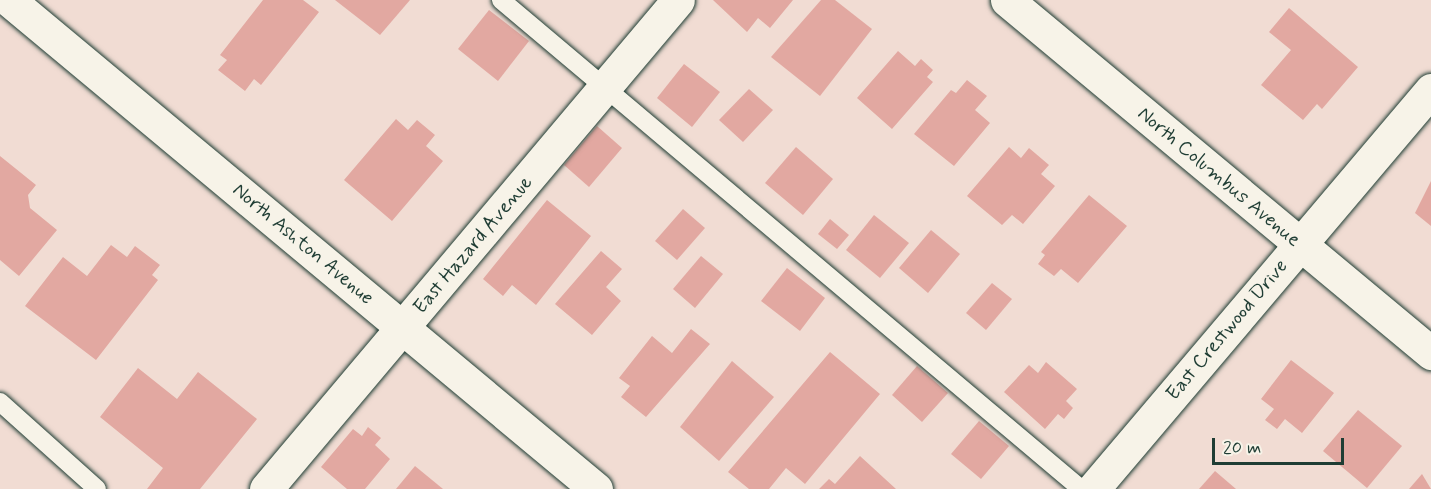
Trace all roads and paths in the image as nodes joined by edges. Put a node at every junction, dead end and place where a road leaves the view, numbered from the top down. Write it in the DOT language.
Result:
graph roads {
  1 [pos="9,0"];
  2 [pos="501,0"];
  3 [pos="678,0"];
  4 [pos="1007,0"];
  5 [pos="605,87"];
  6 [pos="1431,90"];
  7 [pos="1300,244"];
  8 [pos="404,327"];
  9 [pos="1431,353"];
  10 [pos="0,402"];
  11 [pos="97,489"];
  12 [pos="266,489"];
  13 [pos="596,489"];
  14 [pos="1081,489"];
  15 [pos="1093,489"];
  1 -- 8 [label="street, North Ashton Avenue"];
  2 -- 5 [label="lane"];
  3 -- 5 [label="street, East Hazard Avenue"];
  4 -- 7 [label="street, North Columbus Avenue"];
  5 -- 8 [label="street, East Hazard Avenue"];
  5 -- 14 [label="lane"];
  6 -- 7 [label="street, East Crestwood Drive"];
  7 -- 9 [label="street, North Columbus Avenue"];
  7 -- 15 [label="street, East Crestwood Drive"];
  8 -- 12 [label="street, East Hazard Avenue"];
  8 -- 13 [label="street, North Ashton Avenue"];
  10 -- 11 [label="lane"];
}
